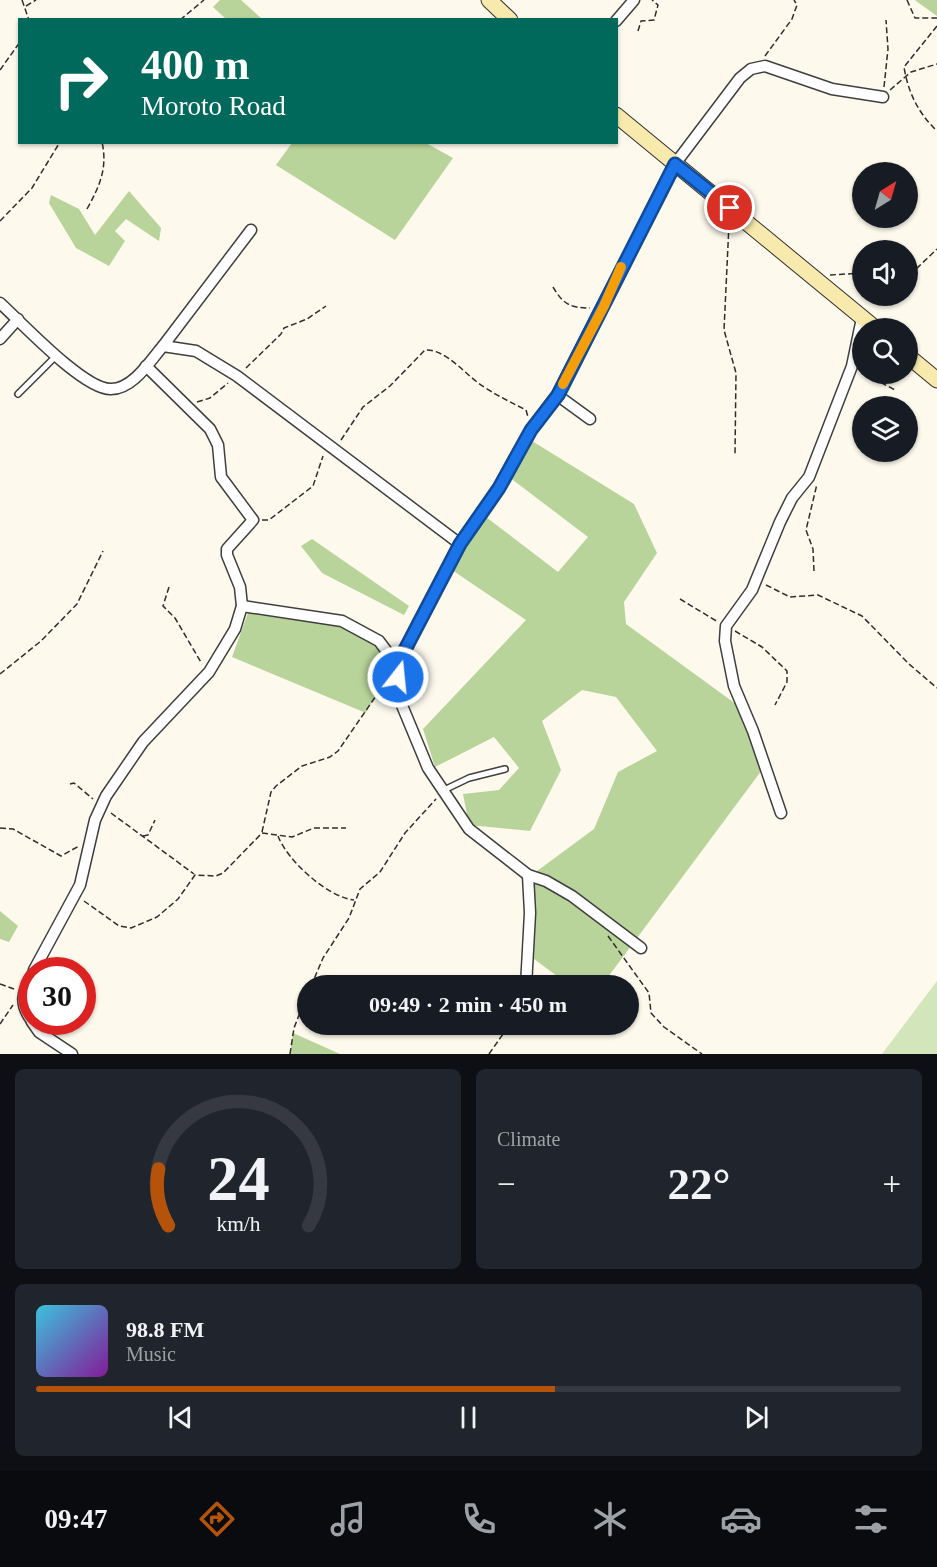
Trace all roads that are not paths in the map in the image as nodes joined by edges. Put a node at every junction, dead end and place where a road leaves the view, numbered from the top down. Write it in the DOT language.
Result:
graph roads {
  1 [pos="489,0"];
  2 [pos="634,0"];
  3 [pos="508,18"];
  4 [pos="618,19"];
  5 [pos="883,97"];
  6 [pos="618,117"];
  7 [pos="675,164"];
  8 [pos="251,230"];
  9 [pos="0,303"];
  10 [pos="862,318"];
  11 [pos="18,319"];
  12 [pos="0,339"];
  13 [pos="163,346"];
  14 [pos="56,356"];
  15 [pos="918,364"];
  16 [pos="146,366"];
  17 [pos="852,366"];
  18 [pos="937,380"];
  19 [pos="18,394"];
  20 [pos="558,395"];
  21 [pos="590,419"];
  22 [pos="460,544"];
  23 [pos="242,606"];
  24 [pos="397,665"];
  25 [pos="506,769"];
  26 [pos="444,790"];
  27 [pos="781,813"];
  28 [pos="528,875"];
  29 [pos="641,948"];
  30 [pos="41,957"];
  31 [pos="527,975"];
  32 [pos="44,1035"];
  33 [pos="72,1054"];
  1 -- 3 [label="main road"];
  2 -- 4 [label="street"];
  5 -- 7 [label="street"];
  6 -- 7 [label="main road"];
  7 -- 10 [label="main road"];
  7 -- 20 [label="street"];
  8 -- 13 [label="street"];
  9 -- 11 [label="street"];
  11 -- 12 [label="street"];
  11 -- 14 [label="street"];
  13 -- 16 [label="street"];
  13 -- 22 [label="street"];
  14 -- 16 [label="street"];
  14 -- 19 [label="lane"];
  15 -- 18 [label="main road"];
  16 -- 23 [label="street"];
  17 -- 27 [label="street"];
  20 -- 21 [label="street"];
  20 -- 22 [label="street"];
  22 -- 24 [label="street"];
  23 -- 24 [label="street"];
  23 -- 30 [label="street"];
  24 -- 26 [label="street"];
  25 -- 26 [label="lane"];
  26 -- 28 [label="street"];
  28 -- 29 [label="street"];
  28 -- 31 [label="street"];
  32 -- 33 [label="street"];
}
